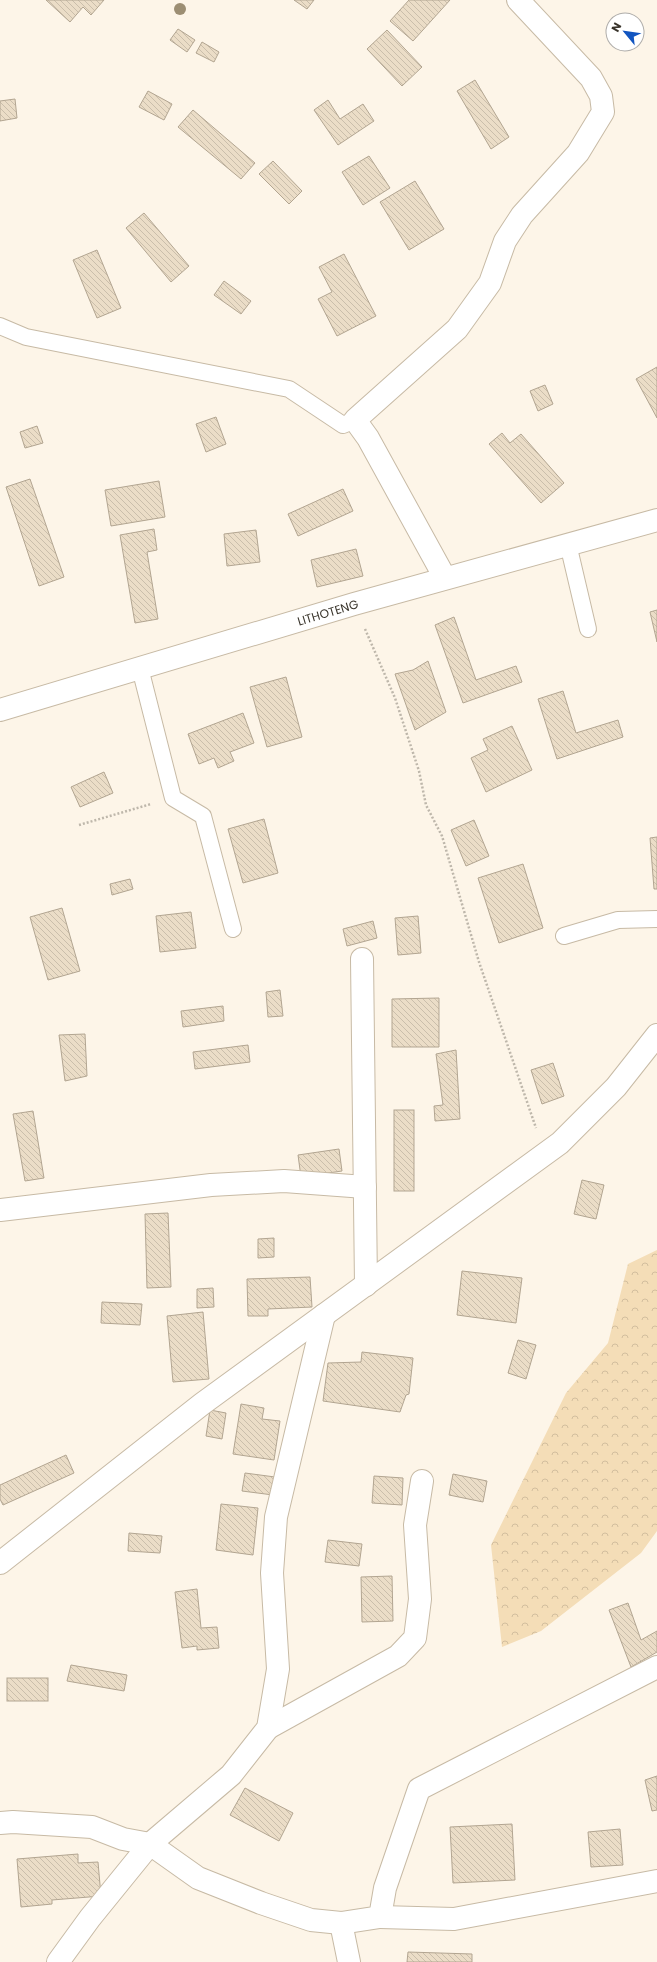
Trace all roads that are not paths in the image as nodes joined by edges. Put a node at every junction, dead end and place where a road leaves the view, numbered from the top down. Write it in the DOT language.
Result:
graph roads {
  1 [pos="518,0"];
  2 [pos="0,326"];
  3 [pos="355,420"];
  4 [pos="657,520"];
  5 [pos="568,544"];
  6 [pos="444,578"];
  7 [pos="588,629"];
  8 [pos="140,668"];
  9 [pos="0,710"];
  10 [pos="657,919"];
  11 [pos="234,929"];
  12 [pos="564,936"];
  13 [pos="362,959"];
  14 [pos="657,1035"];
  15 [pos="365,1187"];
  16 [pos="0,1210"];
  17 [pos="366,1285"];
  18 [pos="324,1315"];
  19 [pos="422,1481"];
  20 [pos="0,1563"];
  21 [pos="657,1667"];
  22 [pos="268,1728"];
  23 [pos="0,1823"];
  24 [pos="150,1844"];
  25 [pos="657,1881"];
  26 [pos="380,1917"];
  27 [pos="341,1923"];
  28 [pos="58,1962"];
  29 [pos="349,1962"];
  1 -- 3 [label="street"];
  2 -- 3 [label="lane"];
  3 -- 6 [label="street"];
  4 -- 5 [label="street, LITHOTENG"];
  5 -- 6 [label="street, LITHOTENG"];
  5 -- 7 [label="lane"];
  6 -- 8 [label="street, LITHOTENG"];
  8 -- 9 [label="street, LITHOTENG"];
  8 -- 11 [label="lane"];
  10 -- 12 [label="lane"];
  13 -- 15 [label="street"];
  14 -- 17 [label="street"];
  15 -- 16 [label="street"];
  15 -- 17 [label="street"];
  17 -- 18 [label="street"];
  18 -- 20 [label="street"];
  18 -- 22 [label="street"];
  19 -- 22 [label="street"];
  21 -- 26 [label="street"];
  22 -- 24 [label="street"];
  23 -- 24 [label="street"];
  24 -- 27 [label="street"];
  24 -- 28 [label="street"];
  25 -- 26 [label="street"];
  26 -- 27 [label="street"];
  27 -- 29 [label="street"];
}
